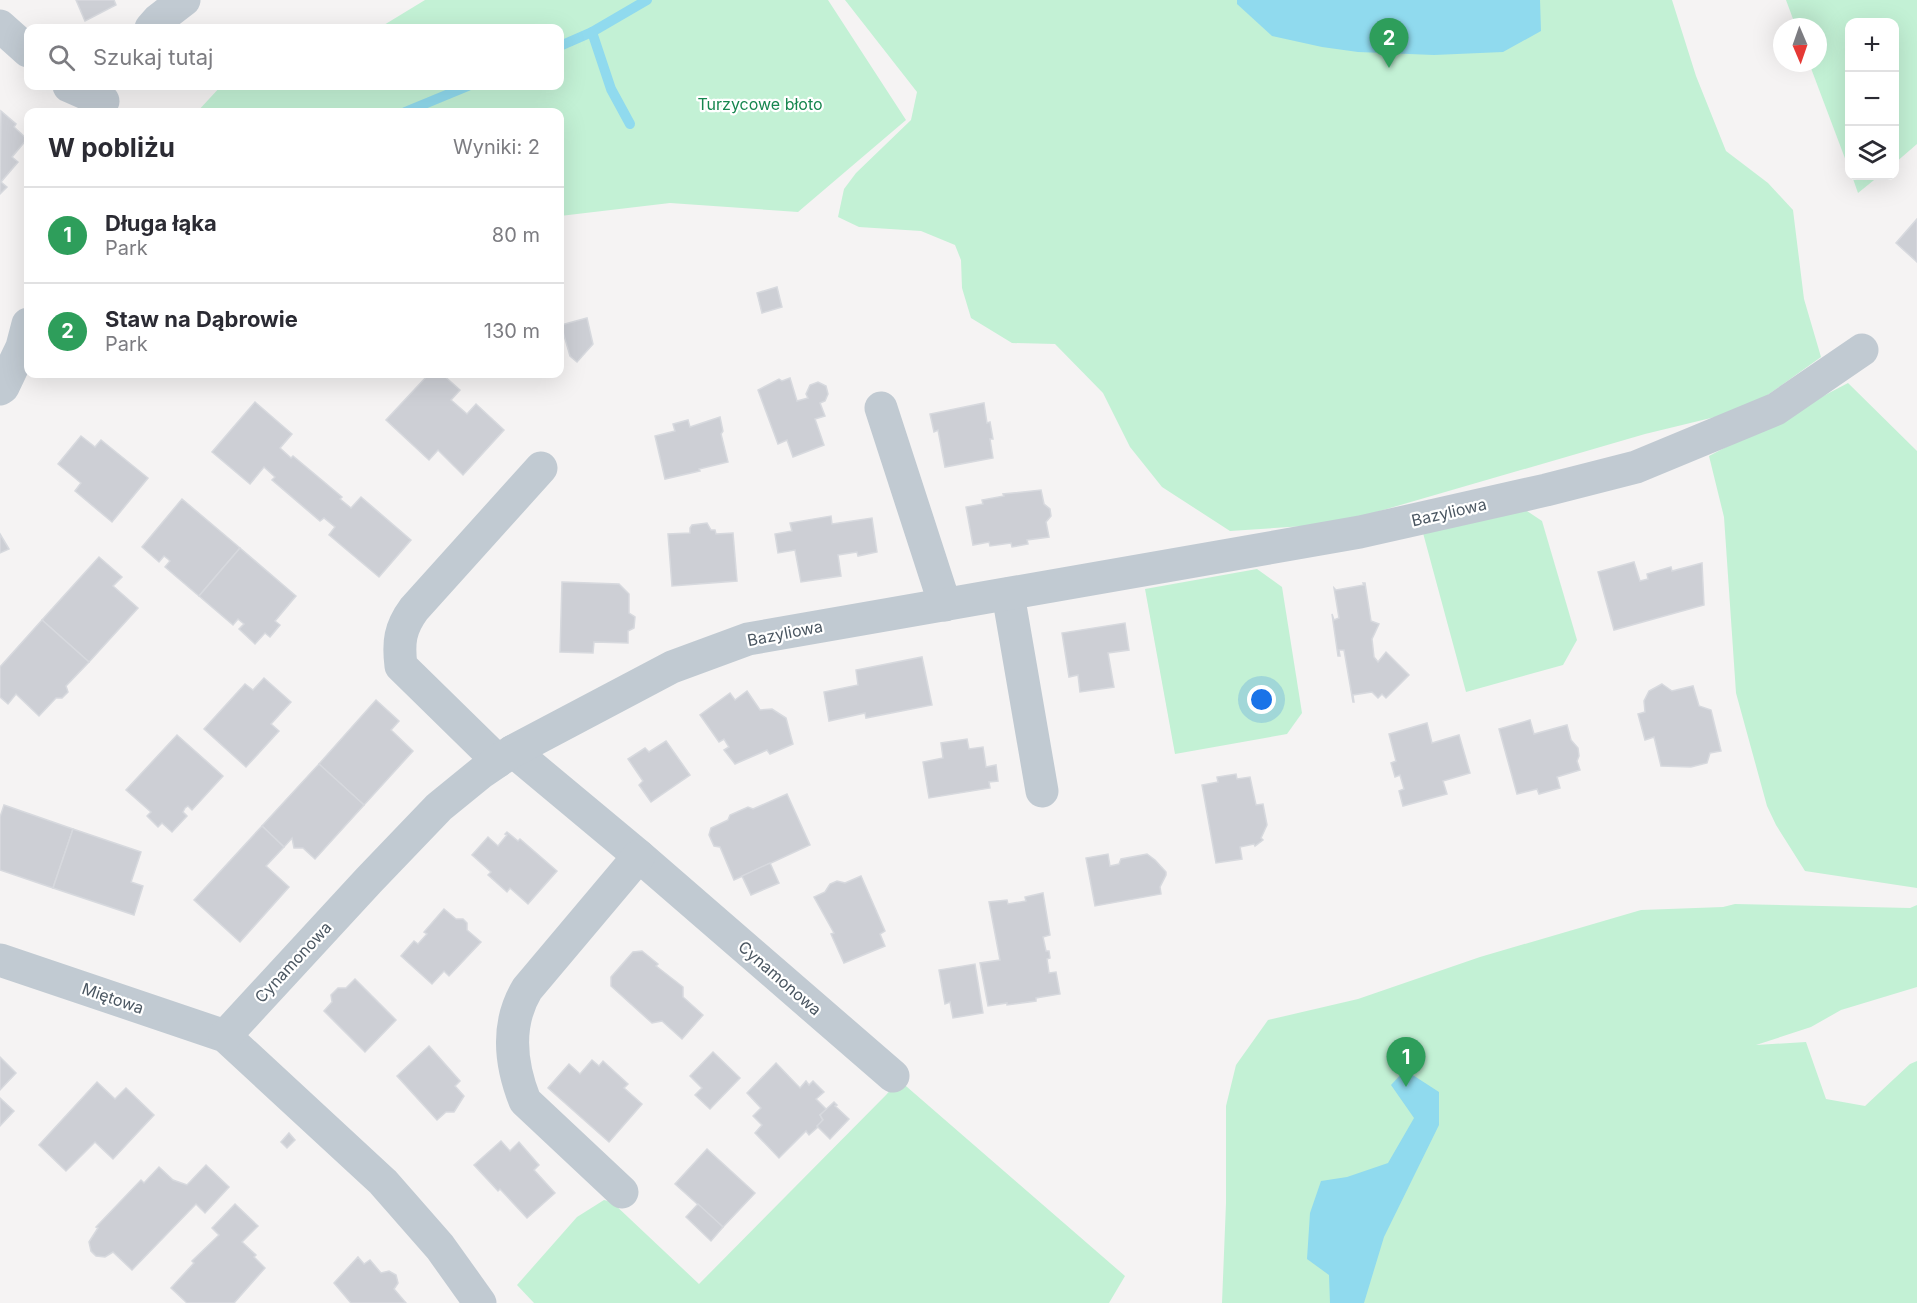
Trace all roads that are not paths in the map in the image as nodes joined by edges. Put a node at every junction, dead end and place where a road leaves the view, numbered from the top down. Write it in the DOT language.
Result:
graph roads {
  1 [pos="184,0"];
  2 [pos="154,24"];
  3 [pos="0,26"];
  4 [pos="24,47"];
  5 [pos="79,90"];
  6 [pos="105,100"];
  7 [pos="24,339"];
  8 [pos="1862,350"];
  9 [pos="0,389"];
  10 [pos="881,408"];
  11 [pos="541,468"];
  12 [pos="1008,594"];
  13 [pos="945,605"];
  14 [pos="505,756"];
  15 [pos="1042,791"];
  16 [pos="639,856"];
  17 [pos="0,960"];
  18 [pos="225,1036"];
  19 [pos="893,1076"];
  20 [pos="622,1192"];
  21 [pos="480,1303"];
  1 -- 2 [label="street"];
  3 -- 4 [label="street"];
  5 -- 6 [label="street"];
  7 -- 9 [label="street"];
  8 -- 12 [label="street, Bazyliowa"];
  10 -- 13 [label="street"];
  11 -- 14 [label="street"];
  12 -- 13 [label="street, Bazyliowa"];
  12 -- 15 [label="street"];
  13 -- 14 [label="street, Bazyliowa"];
  14 -- 16 [label="street, Cynamonowa"];
  14 -- 18 [label="street, Cynamonowa"];
  16 -- 19 [label="street, Cynamonowa"];
  16 -- 20 [label="street"];
  17 -- 18 [label="street, Miętowa"];
  18 -- 21 [label="street"];
}
